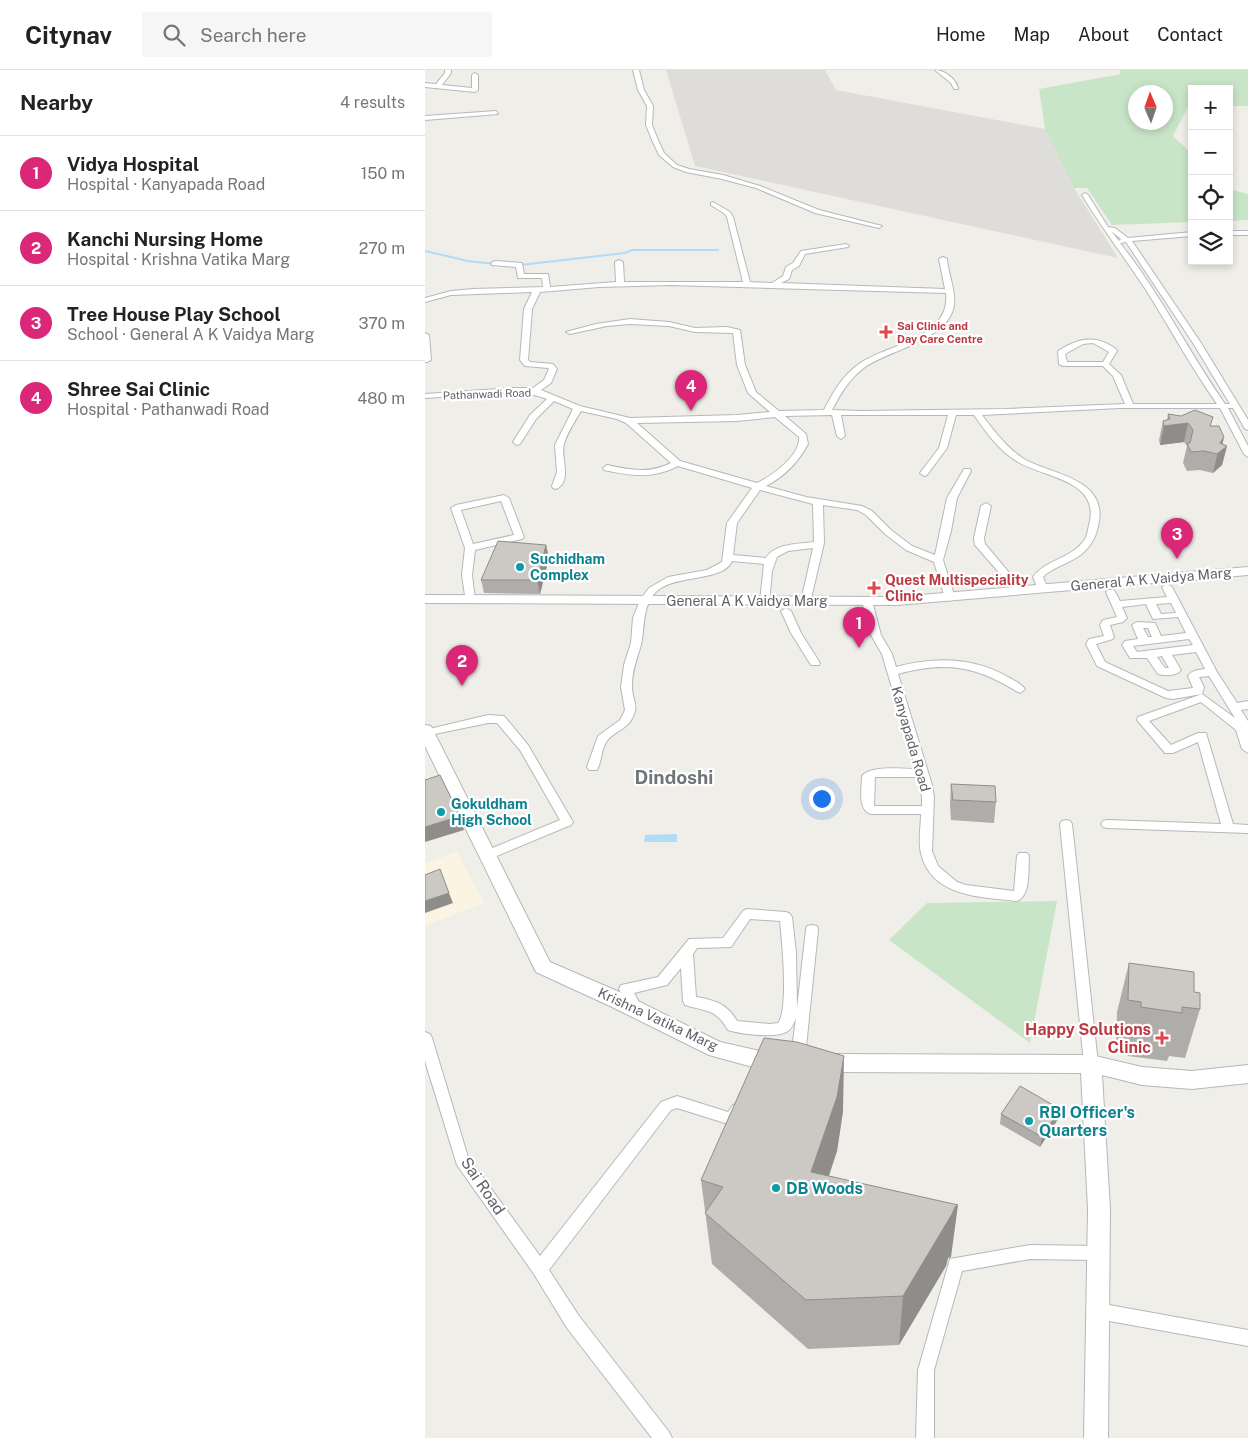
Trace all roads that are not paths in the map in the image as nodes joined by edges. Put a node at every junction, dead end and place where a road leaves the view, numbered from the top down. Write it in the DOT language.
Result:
graph roads {
  1 [pos="448,70"];
  2 [pos="636,70"];
  3 [pos="938,70"];
  4 [pos="475,75"];
  5 [pos="425,86"];
  6 [pos="438,86"];
  7 [pos="956,88"];
  8 [pos="496,113"];
  9 [pos="425,118"];
  10 [pos="1085,195"];
  11 [pos="713,204"];
  12 [pos="879,226"];
  13 [pos="1106,228"];
  14 [pos="1233,233"];
  15 [pos="1248,233"];
  16 [pos="1188,234"];
  17 [pos="1115,241"];
  18 [pos="1128,241"];
  19 [pos="846,246"];
  20 [pos="943,259"];
  21 [pos="619,262"];
  22 [pos="495,263"];
  23 [pos="620,284"];
  24 [pos="747,284"];
  25 [pos="773,285"];
  26 [pos="537,290"];
  27 [pos="547,290"];
  28 [pos="947,291"];
  29 [pos="425,300"];
  30 [pos="570,332"];
  31 [pos="425,335"];
  32 [pos="427,360"];
  33 [pos="1105,364"];
  34 [pos="535,391"];
  35 [pos="425,396"];
  36 [pos="553,398"];
  37 [pos="1222,405"];
  38 [pos="1130,406"];
  39 [pos="1235,406"];
  40 [pos="578,408"];
  41 [pos="953,412"];
  42 [pos="976,412"];
  43 [pos="832,413"];
  44 [pos="777,414"];
  45 [pos="629,421"];
  46 [pos="1248,427"];
  47 [pos="841,436"];
  48 [pos="517,442"];
  49 [pos="1248,454"];
  50 [pos="677,463"];
  51 [pos="607,468"];
  52 [pos="967,471"];
  53 [pos="924,474"];
  54 [pos="556,486"];
  55 [pos="757,488"];
  56 [pos="819,503"];
  57 [pos="985,506"];
  58 [pos="818,545"];
  59 [pos="470,548"];
  60 [pos="728,558"];
  61 [pos="937,560"];
  62 [pos="768,561"];
  63 [pos="1248,571"];
  64 [pos="1248,579"];
  65 [pos="1043,589"];
  66 [pos="1019,590"];
  67 [pos="1171,594"];
  68 [pos="950,598"];
  69 [pos="1113,598"];
  70 [pos="425,599"];
  71 [pos="470,600"];
  72 [pos="765,601"];
  73 [pos="806,601"];
  74 [pos="1150,601"];
  75 [pos="643,606"];
  76 [pos="868,606"];
  77 [pos="425,610"];
  78 [pos="786,611"];
  79 [pos="1174,616"];
  80 [pos="1193,635"];
  81 [pos="1158,639"];
  82 [pos="1145,641"];
  83 [pos="1199,648"];
  84 [pos="1165,652"];
  85 [pos="1150,654"];
  86 [pos="815,663"];
  87 [pos="892,672"];
  88 [pos="1212,672"];
  89 [pos="1020,689"];
  90 [pos="1248,705"];
  91 [pos="1234,707"];
  92 [pos="1248,730"];
  93 [pos="426,732"];
  94 [pos="1248,749"];
  95 [pos="593,767"];
  96 [pos="923,773"];
  97 [pos="927,810"];
  98 [pos="1065,824"];
  99 [pos="1107,824"];
  100 [pos="1228,829"];
  101 [pos="1248,830"];
  102 [pos="487,855"];
  103 [pos="1023,856"];
  104 [pos="812,930"];
  105 [pos="686,953"];
  106 [pos="637,1011"];
  107 [pos="426,1044"];
  108 [pos="797,1063"];
  109 [pos="1091,1064"];
  110 [pos="1248,1074"];
  111 [pos="744,1100"];
  112 [pos="1099,1253"];
  113 [pos="540,1269"];
  114 [pos="1098,1311"];
  115 [pos="1248,1338"];
  116 [pos="663,1438"];
  117 [pos="925,1438"];
  118 [pos="1096,1438"];
  1 -- 6 [label="street"];
  2 -- 12 [label="street"];
  3 -- 7 [label="street"];
  4 -- 6 [label="street"];
  5 -- 6 [label="street"];
  8 -- 9 [label="street"];
  10 -- 13 [label="street"];
  11 -- 24 [label="street"];
  13 -- 17 [label="street"];
  13 -- 18 [label="street"];
  14 -- 15 [label="street"];
  16 -- 18 [label="street"];
  17 -- 18 [label="street"];
  17 -- 37 [label="street"];
  18 -- 39 [label="street"];
  19 -- 25 [label="street"];
  20 -- 28 [label="street"];
  21 -- 23 [label="street"];
  22 -- 27 [label="street"];
  23 -- 24 [label="street"];
  23 -- 27 [label="street"];
  24 -- 25 [label="street"];
  25 -- 28 [label="street"];
  26 -- 27 [label="street"];
  26 -- 29 [label="street"];
  26 -- 34 [label="street"];
  28 -- 43 [label="street"];
  30 -- 44 [label="street"];
  31 -- 32 [label="street"];
  33 -- 33 [label="street"];
  33 -- 38 [label="street"];
  34 -- 35 [label="street, Pathanwadi Road"];
  34 -- 36 [label="street, Pathanwadi Road"];
  36 -- 40 [label="street, Pathanwadi Road"];
  36 -- 48 [label="street"];
  37 -- 38 [label="street"];
  37 -- 39 [label="street"];
  37 -- 49 [label="street"];
  38 -- 42 [label="street"];
  39 -- 46 [label="street"];
  40 -- 45 [label="street, Pathanwadi Road"];
  40 -- 54 [label="street"];
  41 -- 42 [label="street"];
  41 -- 43 [label="street"];
  41 -- 53 [label="street"];
  42 -- 65 [label="street"];
  43 -- 44 [label="street"];
  43 -- 47 [label="street"];
  44 -- 45 [label="street"];
  44 -- 55 [label="street"];
  45 -- 50 [label="street, Pathanwadi Road"];
  50 -- 51 [label="street"];
  50 -- 55 [label="street, Pathanwadi Road"];
  52 -- 61 [label="street"];
  55 -- 56 [label="street, Pathanwadi Road"];
  55 -- 60 [label="street"];
  56 -- 58 [label="street"];
  56 -- 61 [label="street, Pathanwadi Road"];
  57 -- 66 [label="street"];
  58 -- 62 [label="street"];
  58 -- 73 [label="street"];
  59 -- 59 [label="street"];
  59 -- 71 [label="street"];
  60 -- 62 [label="street"];
  60 -- 75 [label="street"];
  61 -- 68 [label="street"];
  62 -- 72 [label="street"];
  63 -- 65 [label="main road, General A K Vaidya Marg"];
  64 -- 67 [label="main road, General A K Vaidya Marg"];
  65 -- 66 [label="main road, General A K Vaidya Marg"];
  66 -- 68 [label="main road, General A K Vaidya Marg"];
  67 -- 69 [label="main road, General A K Vaidya Marg"];
  67 -- 74 [label="street"];
  67 -- 80 [label="street"];
  68 -- 76 [label="main road, General A K Vaidya Marg"];
  69 -- 74 [label="street"];
  69 -- 76 [label="main road, General A K Vaidya Marg"];
  69 -- 88 [label="street"];
  70 -- 71 [label="main road, General A K Vaidya Marg"];
  71 -- 75 [label="main road, General A K Vaidya Marg"];
  72 -- 73 [label="main road, General A K Vaidya Marg"];
  72 -- 75 [label="main road, General A K Vaidya Marg"];
  73 -- 76 [label="main road, General A K Vaidya Marg"];
  74 -- 79 [label="street"];
  75 -- 77 [label="main road, General A K Vaidya Marg"];
  75 -- 78 [label="main road, General A K Vaidya Marg"];
  75 -- 95 [label="street"];
  76 -- 78 [label="main road, General A K Vaidya Marg"];
  76 -- 87 [label="street, Kanyapada Road"];
  78 -- 86 [label="street"];
  80 -- 81 [label="street"];
  80 -- 83 [label="street"];
  81 -- 82 [label="street"];
  81 -- 82 [label="street"];
  82 -- 85 [label="street"];
  83 -- 84 [label="street"];
  83 -- 88 [label="street"];
  84 -- 85 [label="street"];
  84 -- 85 [label="street"];
  87 -- 89 [label="street"];
  87 -- 96 [label="street, Kanyapada Road"];
  88 -- 91 [label="street"];
  90 -- 91 [label="street"];
  91 -- 92 [label="street"];
  93 -- 102 [label="main road, Krishna Vatika Marg"];
  93 -- 102 [label="street"];
  94 -- 100 [label="street"];
  96 -- 97 [label="street, Kanyapada Road"];
  96 -- 97 [label="street"];
  97 -- 103 [label="street, Kanyapada Road"];
  98 -- 109 [label="street"];
  99 -- 100 [label="street"];
  100 -- 101 [label="street"];
  102 -- 106 [label="main road, Krishna Vatika Marg"];
  104 -- 108 [label="street"];
  105 -- 105 [label="street"];
  105 -- 106 [label="street"];
  106 -- 108 [label="main road, Krishna Vatika Marg"];
  107 -- 113 [label="street, Sai Road"];
  108 -- 109 [label="main road, Krishna Vatika Marg"];
  109 -- 110 [label="main road, Krishna Vatika Marg"];
  109 -- 112 [label="main road"];
  111 -- 113 [label="street"];
  112 -- 114 [label="main road"];
  112 -- 117 [label="street"];
  113 -- 116 [label="street, Sai Road"];
  114 -- 115 [label="street"];
  114 -- 118 [label="main road"];
}
